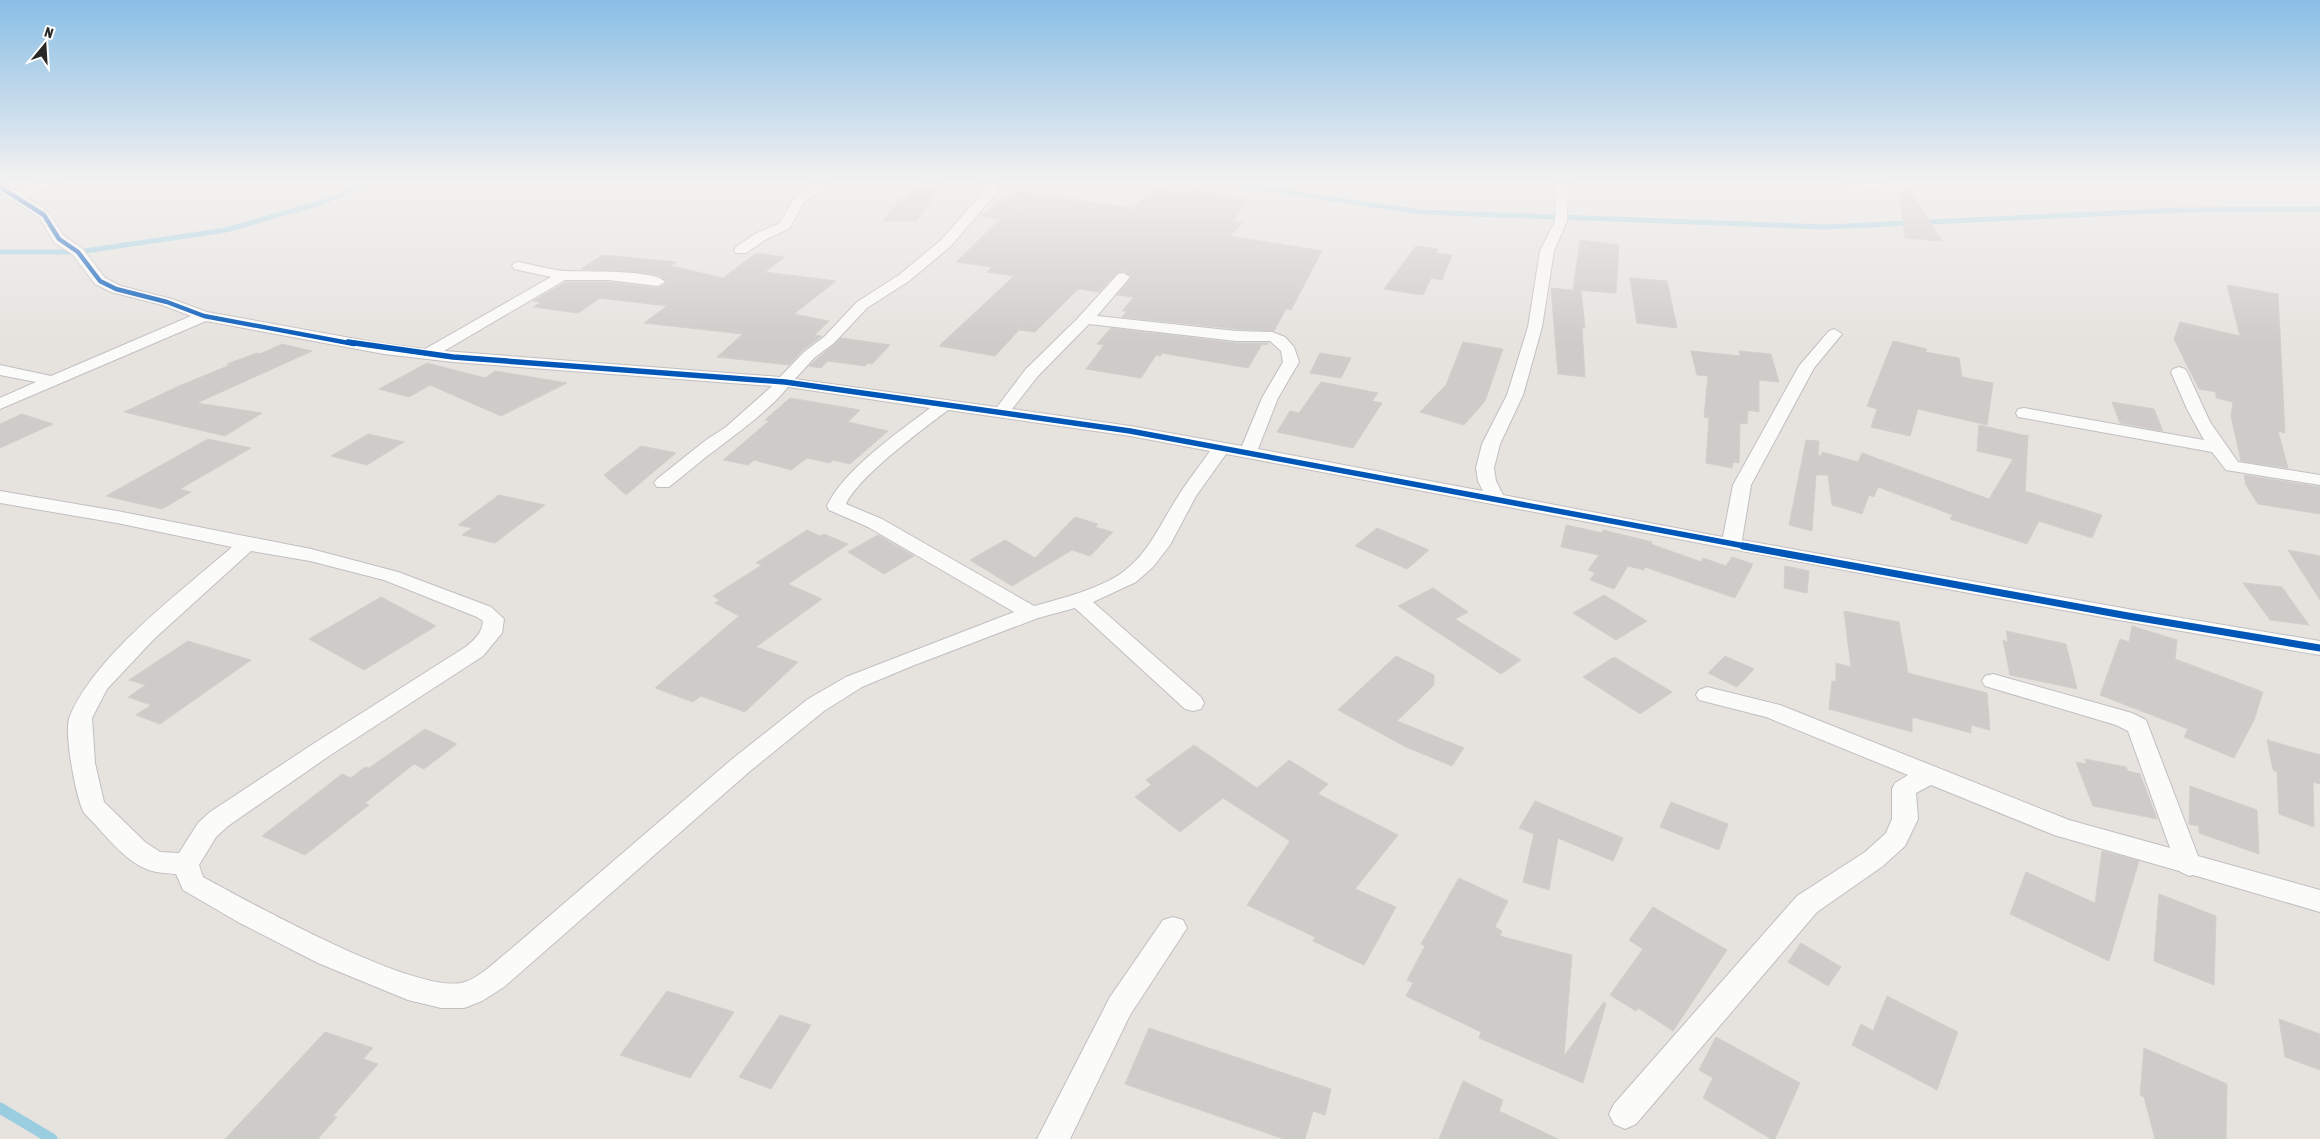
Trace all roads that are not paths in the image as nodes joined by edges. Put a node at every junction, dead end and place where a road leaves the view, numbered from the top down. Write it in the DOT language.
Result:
graph roads {
  1 [pos="57,236"];
  2 [pos="762,236"];
  3 [pos="952,236"];
  4 [pos="1554,236"];
  5 [pos="741,250"];
  6 [pos="519,266"];
  7 [pos="557,276"];
  8 [pos="1122,277"];
  9 [pos="658,282"];
  10 [pos="204,316"];
  11 [pos="1086,319"];
  12 [pos="1834,334"];
  13 [pos="428,354"];
  14 [pos="0,370"];
  15 [pos="2179,372"];
  16 [pos="52,381"];
  17 [pos="785,382"];
  18 [pos="0,404"];
  19 [pos="945,404"];
  20 [pos="1002,412"];
  21 [pos="2024,412"];
  22 [pos="1222,447"];
  23 [pos="2219,448"];
  24 [pos="1248,452"];
  25 [pos="2320,480"];
  26 [pos="663,483"];
  27 [pos="0,497"];
  28 [pos="1496,499"];
  29 [pos="1732,543"];
  30 [pos="247,544"];
  31 [pos="1079,601"];
  32 [pos="1031,613"];
  33 [pos="2320,648"];
  34 [pos="1993,681"];
  35 [pos="1707,695"];
  36 [pos="1193,703"];
  37 [pos="1928,775"];
  38 [pos="186,864"];
  39 [pos="2189,866"];
  40 [pos="2320,901"];
  41 [pos="1173,928"];
  42 [pos="1625,1114"];
  43 [pos="1053,1139"];
  1 -- 10 [label="street"];
  2 -- 5 [label="street"];
  3 -- 17 [label="street"];
  4 -- 28 [label="street"];
  6 -- 7 [label="street"];
  7 -- 9 [label="street"];
  7 -- 13 [label="street"];
  8 -- 11 [label="street"];
  10 -- 13 [label="street"];
  10 -- 16 [label="street"];
  11 -- 20 [label="street"];
  11 -- 24 [label="street"];
  12 -- 29 [label="street"];
  13 -- 17 [label="street"];
  14 -- 16 [label="street"];
  15 -- 23 [label="street"];
  16 -- 18 [label="street"];
  17 -- 19 [label="street"];
  17 -- 26 [label="street"];
  19 -- 20 [label="street"];
  19 -- 32 [label="street"];
  20 -- 22 [label="street"];
  21 -- 23 [label="street"];
  22 -- 24 [label="street"];
  22 -- 31 [label="street"];
  23 -- 25 [label="street"];
  24 -- 28 [label="street"];
  27 -- 30 [label="street"];
  28 -- 29 [label="street"];
  29 -- 33 [label="street"];
  30 -- 38 [label="street"];
  30 -- 38 [label="street"];
  31 -- 32 [label="street"];
  31 -- 36 [label="street"];
  32 -- 38 [label="street"];
  34 -- 39 [label="street"];
  35 -- 37 [label="street"];
  37 -- 39 [label="street"];
  37 -- 42 [label="street"];
  39 -- 40 [label="street"];
  41 -- 43 [label="street"];
}
